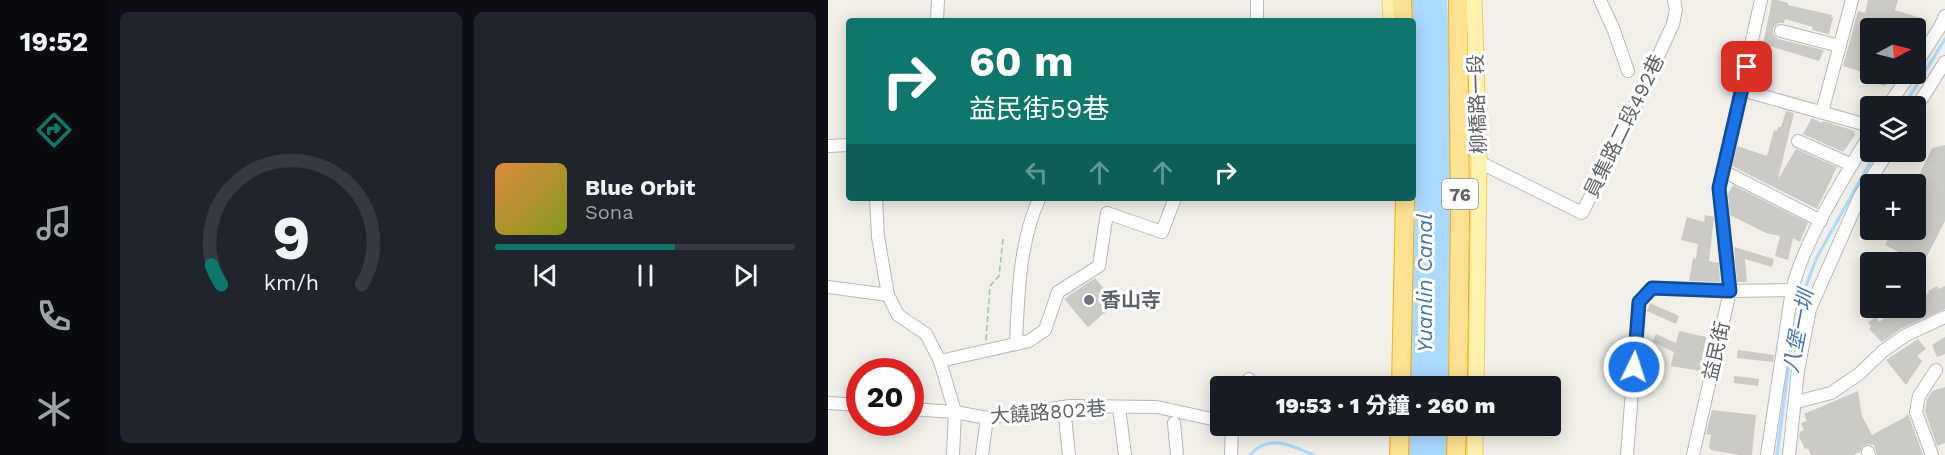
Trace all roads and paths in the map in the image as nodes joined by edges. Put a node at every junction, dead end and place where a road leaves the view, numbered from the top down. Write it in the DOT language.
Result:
graph roads {
  1 [pos="938,0"];
  2 [pos="1257,0"];
  3 [pos="1390,0"];
  4 [pos="1402,0"];
  5 [pos="1458,0"];
  6 [pos="1474,0"];
  7 [pos="1600,0"];
  8 [pos="1674,0"];
  9 [pos="1761,0"];
  10 [pos="1852,0"];
  11 [pos="1945,16"];
  12 [pos="937,18"];
  13 [pos="1257,18"];
  14 [pos="1391,18"];
  15 [pos="1403,18"];
  16 [pos="1781,31"];
  17 [pos="1840,46"];
  18 [pos="1926,49"];
  19 [pos="1945,62"];
  20 [pos="1628,71"];
  21 [pos="1742,90"];
  22 [pos="1924,96"];
  23 [pos="1822,112"];
  24 [pos="1860,123"];
  25 [pos="1798,141"];
  26 [pos="846,145"];
  27 [pos="828,146"];
  28 [pos="1860,151"];
  29 [pos="1479,162"];
  30 [pos="1882,162"];
  31 [pos="1852,165"];
  32 [pos="1723,171"];
  33 [pos="876,201"];
  34 [pos="1038,201"];
  35 [pos="1174,201"];
  36 [pos="1396,201"];
  37 [pos="1405,201"];
  38 [pos="1821,221"];
  39 [pos="1004,239"];
  40 [pos="828,286"];
  41 [pos="1792,290"];
  42 [pos="1730,291"];
  43 [pos="888,295"];
  44 [pos="1945,317"];
  45 [pos="1016,344"];
  46 [pos="986,351"];
  47 [pos="940,361"];
  48 [pos="1936,370"];
  49 [pos="1394,376"];
  50 [pos="1401,376"];
  51 [pos="1458,376"];
  52 [pos="1476,376"];
  53 [pos="1796,402"];
  54 [pos="828,403"];
  55 [pos="846,404"];
  56 [pos="1064,407"];
  57 [pos="1119,407"];
  58 [pos="924,410"];
  59 [pos="955,412"];
  60 [pos="987,418"];
  61 [pos="1210,419"];
  62 [pos="1174,423"];
  63 [pos="1232,436"];
  64 [pos="1391,436"];
  65 [pos="1400,436"];
  66 [pos="1457,436"];
  67 [pos="1475,436"];
  68 [pos="953,455"];
  69 [pos="982,455"];
  70 [pos="1069,455"];
  71 [pos="1125,455"];
  72 [pos="1177,455"];
  73 [pos="1231,455"];
  74 [pos="1390,455"];
  75 [pos="1399,455"];
  76 [pos="1456,455"];
  77 [pos="1475,455"];
  78 [pos="1627,455"];
  79 [pos="1692,455"];
  80 [pos="1767,455"];
  81 [pos="1789,455"];
  82 [pos="1932,455"];
  1 -- 12 [label="street"];
  2 -- 13 [label="street"];
  3 -- 14 [label="main road"];
  4 -- 15 [label="highway"];
  5 -- 51 [label="highway, 76"];
  6 -- 29 [label="main road, 柳橋路一段"];
  7 -- 20 [label="street"];
  8 -- 29 [label="street, 員集路二段492巷"];
  9 -- 21 [label="street, 益民街"];
  10 -- 17 [label="street"];
  11 -- 18 [label="street"];
  16 -- 17 [label="street"];
  17 -- 23 [label="street"];
  19 -- 22 [label="street"];
  21 -- 23 [label="street"];
  21 -- 32 [label="street, 益民街"];
  23 -- 24 [label="street"];
  25 -- 31 [label="street"];
  26 -- 27 [label="street"];
  28 -- 31 [label="street"];
  29 -- 52 [label="main road, 柳橋路一段"];
  30 -- 53 [label="street"];
  31 -- 38 [label="street"];
  32 -- 38 [label="street"];
  32 -- 42 [label="street, 益民街"];
  33 -- 43 [label="street"];
  34 -- 45 [label="street"];
  35 -- 45 [label="street"];
  36 -- 49 [label="main road"];
  37 -- 50 [label="highway"];
  38 -- 41 [label="street"];
  39 -- 46 [label="path"];
  40 -- 43 [label="street"];
  41 -- 42 [label="street"];
  41 -- 80 [label="street"];
  42 -- 78 [label="street"];
  42 -- 79 [label="street, 益民街"];
  43 -- 47 [label="street"];
  44 -- 53 [label="street"];
  45 -- 46 [label="street"];
  46 -- 47 [label="street"];
  47 -- 59 [label="street"];
  48 -- 82 [label="street"];
  53 -- 81 [label="street"];
  54 -- 55 [label="street"];
  56 -- 57 [label="street, 大饒路802巷"];
  56 -- 60 [label="street, 大饒路802巷"];
  56 -- 70 [label="street"];
  57 -- 61 [label="street, 大饒路802巷"];
  57 -- 71 [label="street"];
  58 -- 59 [label="street, 大饒路802巷"];
  59 -- 60 [label="street, 大饒路802巷"];
  59 -- 68 [label="street"];
  60 -- 69 [label="street"];
  62 -- 72 [label="street"];
  63 -- 73 [label="street"];
  64 -- 74 [label="main road"];
  65 -- 75 [label="highway"];
  66 -- 76 [label="highway"];
  67 -- 77 [label="main road"];
}
